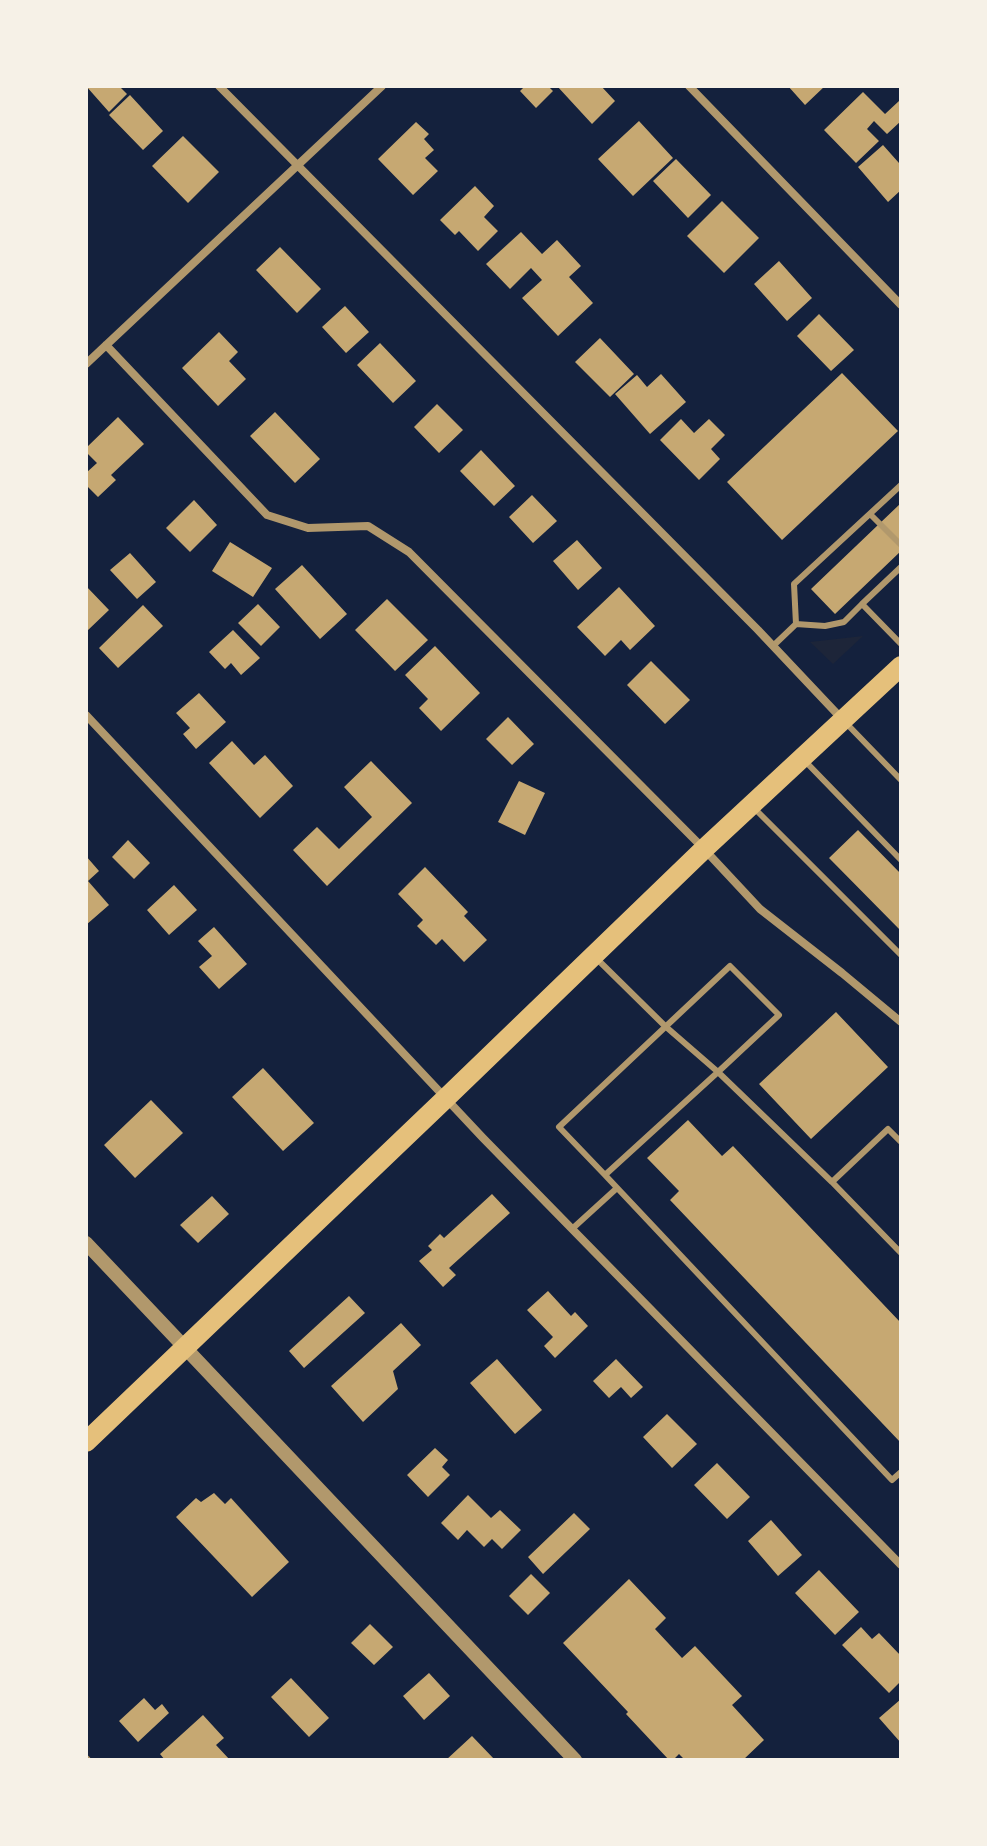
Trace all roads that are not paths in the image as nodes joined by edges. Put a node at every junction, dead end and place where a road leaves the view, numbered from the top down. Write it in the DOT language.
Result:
graph roads {
  1 [pos="219,86"];
  2 [pos="382,86"];
  3 [pos="689,86"];
  4 [pos="296,166"];
  5 [pos="901,305"];
  6 [pos="106,345"];
  7 [pos="86,364"];
  8 [pos="901,485"];
  9 [pos="870,514"];
  10 [pos="901,545"];
  11 [pos="901,567"];
  12 [pos="862,604"];
  13 [pos="796,624"];
  14 [pos="901,644"];
  15 [pos="773,646"];
  16 [pos="901,666"];
  17 [pos="86,715"];
  18 [pos="842,720"];
  19 [pos="802,758"];
  20 [pos="901,780"];
  21 [pos="751,805"];
  22 [pos="704,849"];
  23 [pos="901,860"];
  24 [pos="594,955"];
  25 [pos="901,955"];
  26 [pos="900,1020"];
  27 [pos="665,1026"];
  28 [pos="718,1072"];
  29 [pos="446,1098"];
  30 [pos="901,1142"];
  31 [pos="605,1175"];
  32 [pos="832,1182"];
  33 [pos="617,1188"];
  34 [pos="572,1229"];
  35 [pos="86,1243"];
  36 [pos="901,1253"];
  37 [pos="185,1348"];
  38 [pos="86,1442"];
  39 [pos="901,1472"];
  40 [pos="901,1565"];
  41 [pos="575,1760"];
  1 -- 4 [label="street"];
  2 -- 4 [label="street"];
  3 -- 5 [label="street"];
  4 -- 6 [label="street"];
  4 -- 15 [label="street"];
  6 -- 7 [label="street"];
  6 -- 22 [label="street"];
  8 -- 9 [label="lane"];
  9 -- 10 [label="lane"];
  9 -- 13 [label="lane"];
  11 -- 12 [label="lane"];
  12 -- 13 [label="lane"];
  12 -- 14 [label="lane"];
  13 -- 15 [label="lane"];
  15 -- 18 [label="street"];
  16 -- 18 [label="main road"];
  17 -- 29 [label="street"];
  18 -- 19 [label="main road"];
  18 -- 20 [label="lane"];
  19 -- 21 [label="main road"];
  19 -- 23 [label="lane"];
  21 -- 22 [label="main road"];
  21 -- 25 [label="lane"];
  22 -- 24 [label="main road"];
  22 -- 26 [label="street"];
  24 -- 27 [label="lane"];
  24 -- 29 [label="main road"];
  27 -- 28 [label="lane"];
  27 -- 28 [label="lane"];
  27 -- 31 [label="lane"];
  28 -- 31 [label="lane"];
  28 -- 32 [label="lane"];
  29 -- 34 [label="street"];
  29 -- 37 [label="main road"];
  30 -- 32 [label="lane"];
  31 -- 33 [label="lane"];
  32 -- 36 [label="lane"];
  33 -- 34 [label="lane"];
  33 -- 39 [label="lane"];
  34 -- 40 [label="street"];
  35 -- 37 [label="street"];
  37 -- 38 [label="main road"];
  37 -- 41 [label="street"];
}
